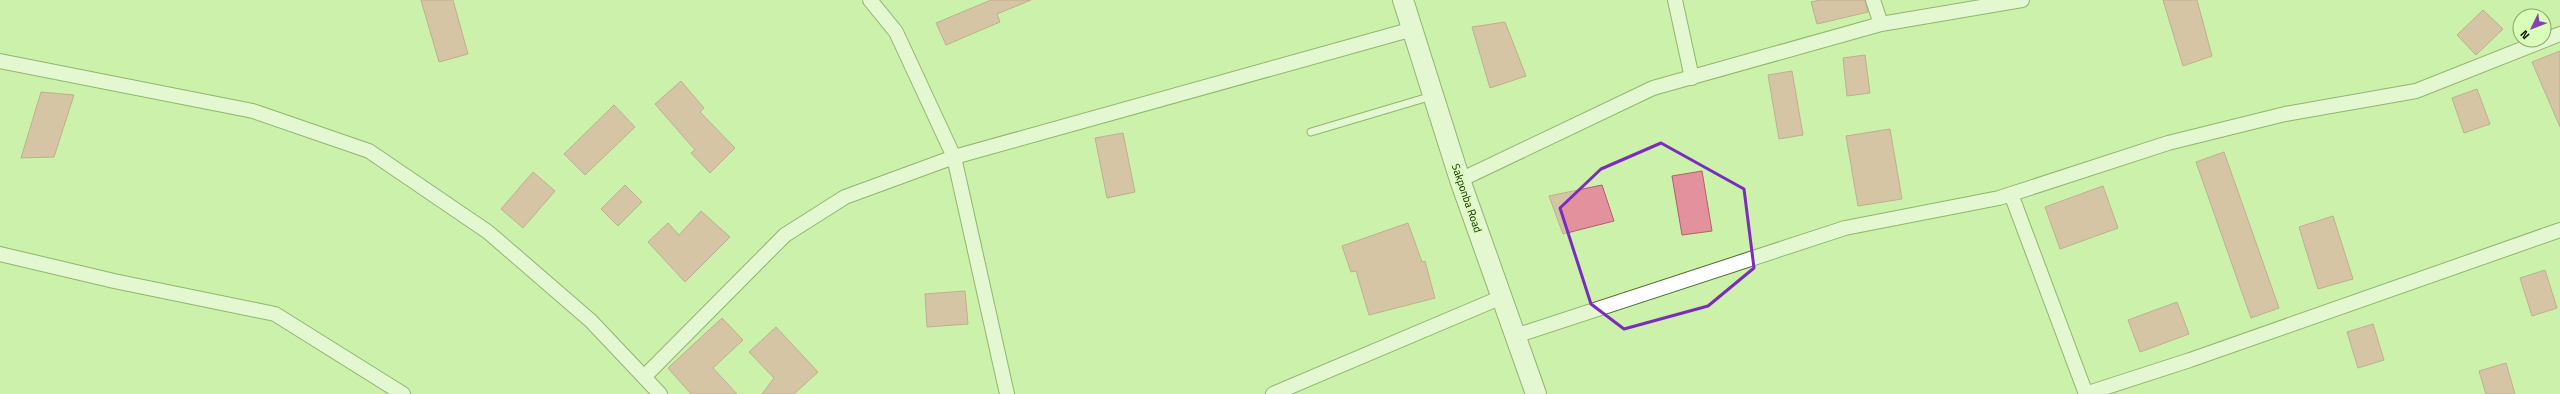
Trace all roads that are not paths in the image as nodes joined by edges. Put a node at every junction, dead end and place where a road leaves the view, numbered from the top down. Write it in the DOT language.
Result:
graph roads {
  1 [pos="870,0"];
  2 [pos="1403,0"];
  3 [pos="1675,0"];
  4 [pos="1873,0"];
  5 [pos="2022,0"];
  6 [pos="1881,24"];
  7 [pos="1414,29"];
  8 [pos="2560,34"];
  9 [pos="0,61"];
  10 [pos="1692,78"];
  11 [pos="1434,95"];
  12 [pos="1311,132"];
  13 [pos="954,157"];
  14 [pos="1460,180"];
  15 [pos="2011,194"];
  16 [pos="2560,230"];
  17 [pos="0,254"];
  18 [pos="1502,297"];
  19 [pos="1515,336"];
  20 [pos="644,377"];
  21 [pos="403,394"];
  22 [pos="660,394"];
  23 [pos="1007,394"];
  24 [pos="1273,394"];
  25 [pos="1536,394"];
  26 [pos="2085,394"];
  1 -- 13 [label="street"];
  2 -- 7 [label="main road, Sakponba Road"];
  3 -- 10 [label="street"];
  4 -- 6 [label="street"];
  5 -- 6 [label="street"];
  6 -- 10 [label="street"];
  7 -- 11 [label="main road, Sakponba Road"];
  7 -- 13 [label="street"];
  8 -- 15 [label="street"];
  9 -- 20 [label="street"];
  10 -- 14 [label="street"];
  11 -- 12 [label="lane"];
  11 -- 14 [label="main road, Sakponba Road"];
  13 -- 20 [label="street"];
  13 -- 23 [label="street"];
  14 -- 18 [label="main road, Sakponba Road"];
  15 -- 19 [label="street"];
  15 -- 26 [label="street"];
  16 -- 26 [label="street"];
  17 -- 21 [label="street"];
  18 -- 19 [label="main road, Sakponba Road"];
  18 -- 24 [label="street"];
  19 -- 25 [label="main road, Sakponba Road"];
  20 -- 22 [label="street"];
}
